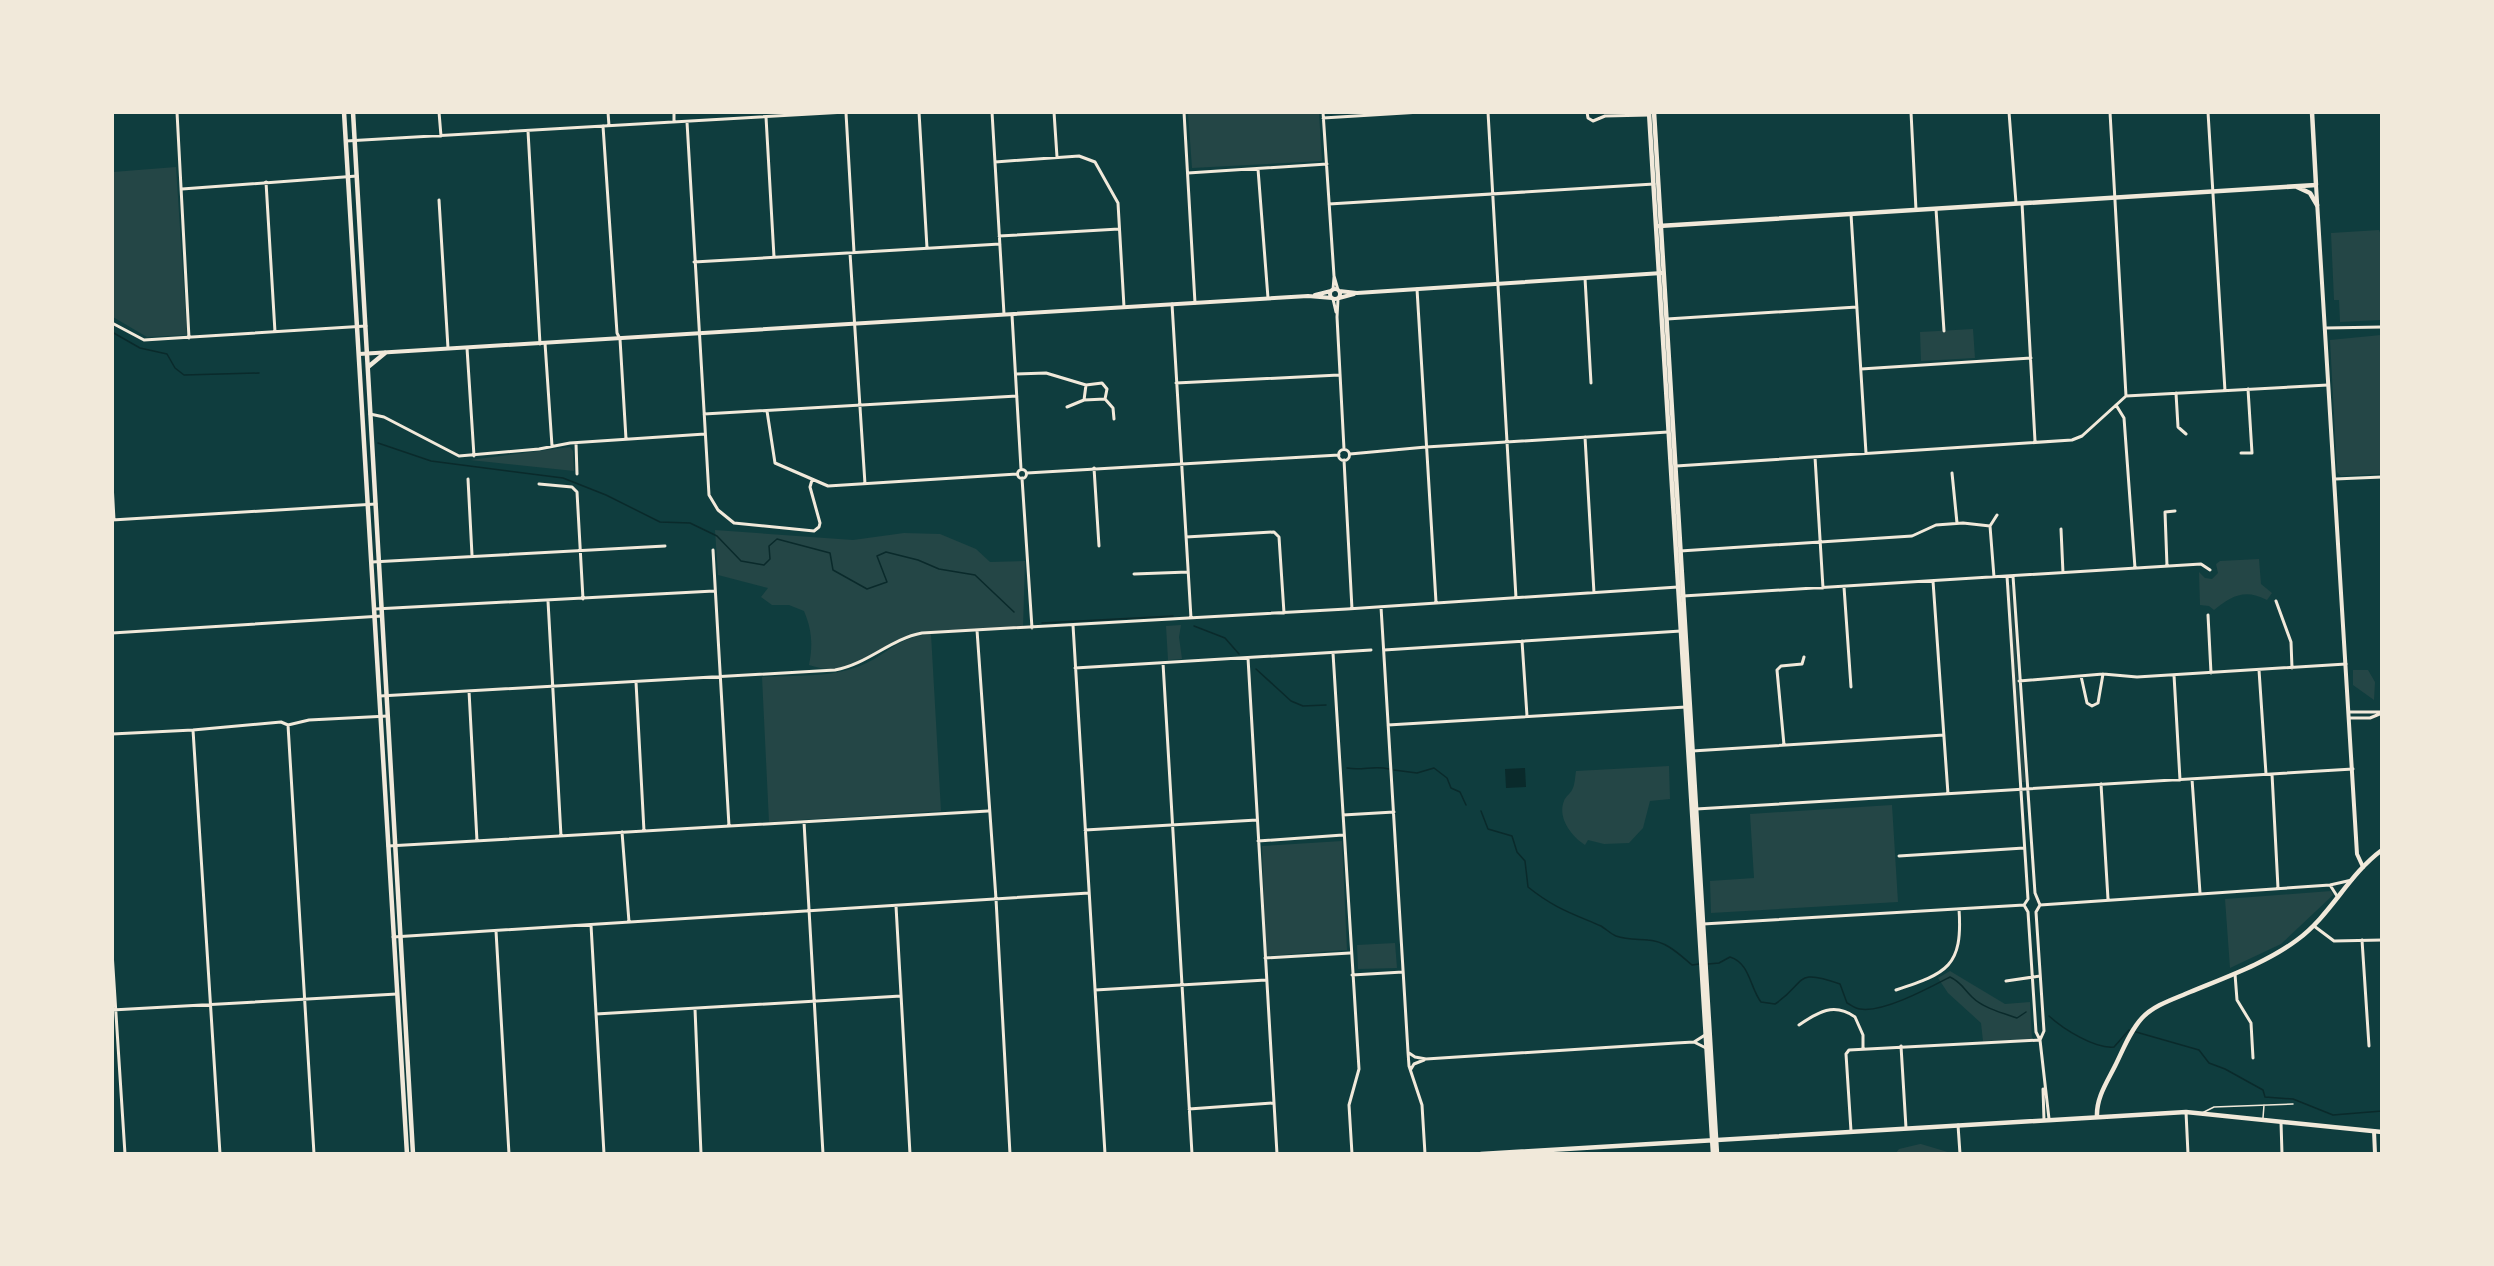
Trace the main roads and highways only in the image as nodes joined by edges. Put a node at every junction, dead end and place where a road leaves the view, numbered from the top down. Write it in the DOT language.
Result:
graph roads {
  1 [pos="345,112"];
  2 [pos="353,112"];
  3 [pos="2312,112"];
  4 [pos="1651,113"];
  5 [pos="2294,187"];
  6 [pos="358,196"];
  7 [pos="2317,206"];
  8 [pos="351,217"];
  9 [pos="1659,226"];
  10 [pos="385,353"];
  11 [pos="368,367"];
  12 [pos="2382,850"];
  13 [pos="1703,956"];
  14 [pos="407,1089"];
  15 [pos="2097,1117"];
  16 [pos="2382,1132"];
  17 [pos="1718,1138"];
  18 [pos="1710,1139"];
  19 [pos="1542,1152"];
  20 [pos="407,1154"];
  21 [pos="413,1154"];
  22 [pos="1481,1154"];
  23 [pos="1715,1154"];
  1 -- 8 [label="main road"];
  2 -- 6 [label="main road"];
  3 -- 5 [label="main road"];
  4 -- 9 [label="main road"];
  5 -- 7 [label="main road"];
  5 -- 9 [label="main road"];
  6 -- 8 [label="main road"];
  6 -- 11 [label="main road"];
  8 -- 14 [label="main road"];
  9 -- 13 [label="main road"];
  10 -- 11 [label="main road"];
  11 -- 14 [label="main road"];
  12 -- 15 [label="main road"];
  13 -- 17 [label="main road"];
  13 -- 18 [label="main road"];
  14 -- 20 [label="main road"];
  14 -- 21 [label="main road"];
  15 -- 16 [label="main road"];
  15 -- 17 [label="main road"];
  17 -- 18 [label="main road"];
  17 -- 23 [label="main road"];
  18 -- 19 [label="main road"];
  18 -- 23 [label="main road"];
  19 -- 22 [label="main road"];
}
